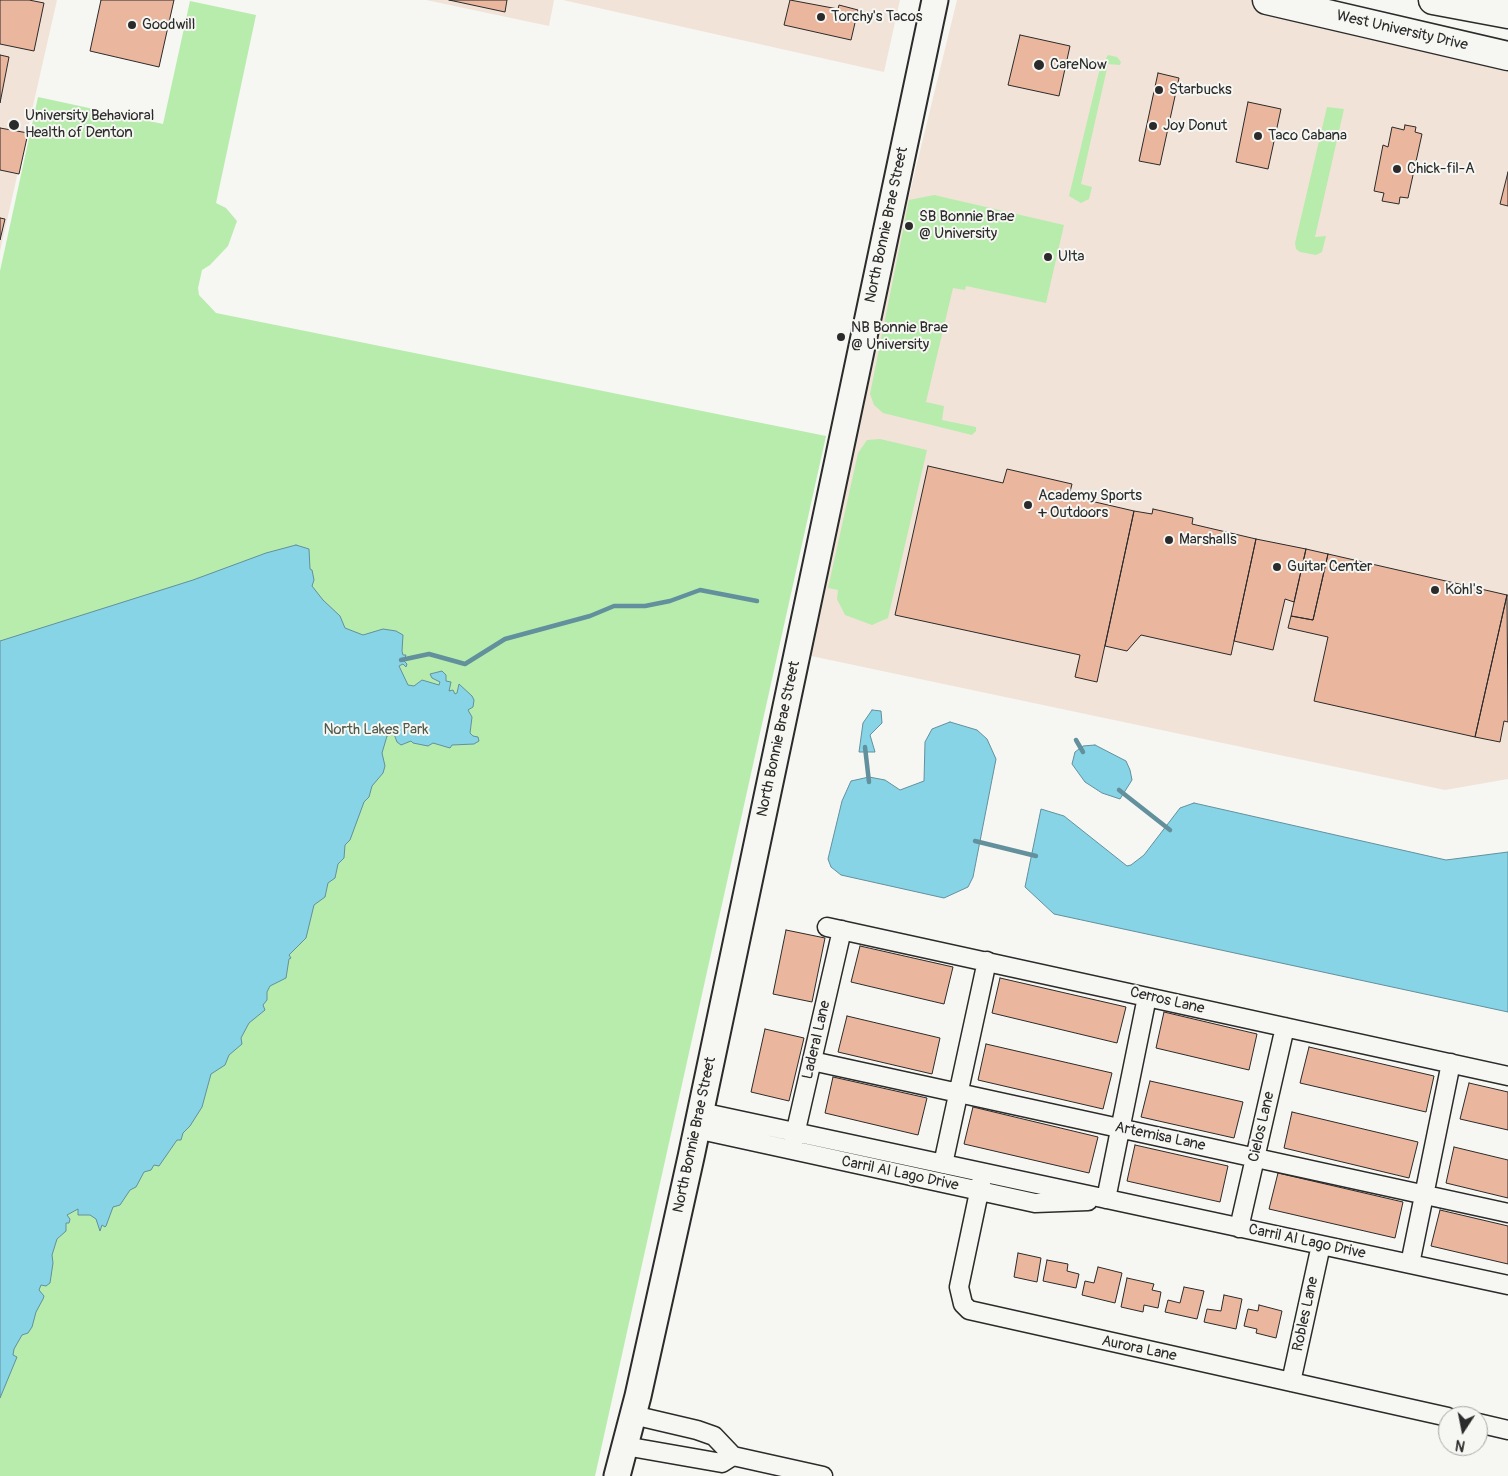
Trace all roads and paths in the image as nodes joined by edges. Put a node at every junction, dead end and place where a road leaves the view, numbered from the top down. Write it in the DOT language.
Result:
graph roads {
  1 [pos="935,0"];
  2 [pos="1267,0"];
  3 [pos="1433,0"];
  4 [pos="1508,14"];
  5 [pos="1386,27"];
  6 [pos="1508,36"];
  7 [pos="1508,56"];
  8 [pos="834,928"];
  9 [pos="987,961"];
  10 [pos="1147,996"];
  11 [pos="1285,1027"];
  12 [pos="812,1061"];
  13 [pos="1451,1063"];
  14 [pos="1508,1076"];
  15 [pos="958,1092"];
  16 [pos="698,1120"];
  17 [pos="1122,1128"];
  18 [pos="796,1133"];
  19 [pos="791,1150"];
  20 [pos="1255,1157"];
  21 [pos="943,1164"];
  22 [pos="983,1173"];
  23 [pos="979,1191"];
  24 [pos="1426,1195"];
  25 [pos="1106,1199"];
  26 [pos="1508,1213"];
  27 [pos="1240,1228"];
  28 [pos="1321,1245"];
  29 [pos="1410,1264"];
  30 [pos="1508,1285"];
  31 [pos="1290,1382"];
  32 [pos="633,1415"];
  33 [pos="1438,1415"];
  34 [pos="1488,1425"];
  35 [pos="1508,1430"];
  36 [pos="625,1446"];
  37 [pos="733,1456"];
  38 [pos="817,1475"];
  39 [pos="617,1476"];
  1 -- 16 [label="main road, North Bonnie Brae Street"];
  2 -- 5 [label="main road, West University Drive"];
  3 -- 4 [label="main road"];
  5 -- 6 [label="main road"];
  5 -- 7 [label="main road, West University Drive"];
  8 -- 9 [label="street, Cerros Lane"];
  8 -- 12 [label="street, Laderal Lane"];
  9 -- 10 [label="street, Cerros Lane"];
  9 -- 15 [label="street"];
  10 -- 11 [label="street, Cerros Lane"];
  10 -- 17 [label="street"];
  11 -- 13 [label="street, Cerros Lane"];
  11 -- 20 [label="street, Cielos Lane"];
  12 -- 15 [label="street, Artemisa Lane"];
  12 -- 18 [label="street, Laderal Lane"];
  13 -- 14 [label="street, Cerros Lane"];
  13 -- 24 [label="street"];
  15 -- 17 [label="street, Artemisa Lane"];
  15 -- 21 [label="street"];
  16 -- 18 [label="street, Carril Al Lago Drive"];
  16 -- 19 [label="street, Carril Al Lago Drive"];
  16 -- 32 [label="main road, North Bonnie Brae Street"];
  17 -- 20 [label="street, Artemisa Lane"];
  17 -- 25 [label="street"];
  18 -- 19 [label="street, Laderal Lane"];
  18 -- 21 [label="street, Carril Al Lago Drive"];
  19 -- 23 [label="street, Carril Al Lago Drive"];
  20 -- 24 [label="street, Artemisa Lane"];
  20 -- 27 [label="street, Cielos Lane"];
  21 -- 22 [label="street, Carril Al Lago Drive"];
  22 -- 23 [label="street, Aurora Lane"];
  22 -- 25 [label="street, Carril Al Lago Drive"];
  23 -- 25 [label="street, Carril Al Lago Drive"];
  23 -- 31 [label="street, Aurora Lane"];
  24 -- 26 [label="street, Artemisa Lane"];
  24 -- 29 [label="street"];
  25 -- 27 [label="street, Carril Al Lago Drive"];
  27 -- 28 [label="street, Carril Al Lago Drive"];
  28 -- 29 [label="street, Carril Al Lago Drive"];
  28 -- 31 [label="street, Robles Lane"];
  29 -- 30 [label="street, Carril Al Lago Drive"];
  31 -- 33 [label="street, Aurora Lane"];
  32 -- 36 [label="main road, North Bonnie Brae Street"];
  32 -- 37 [label="street"];
  34 -- 35 [label="street"];
  36 -- 37 [label="street"];
  36 -- 39 [label="main road, North Bonnie Brae Street"];
  37 -- 38 [label="street"];
}
